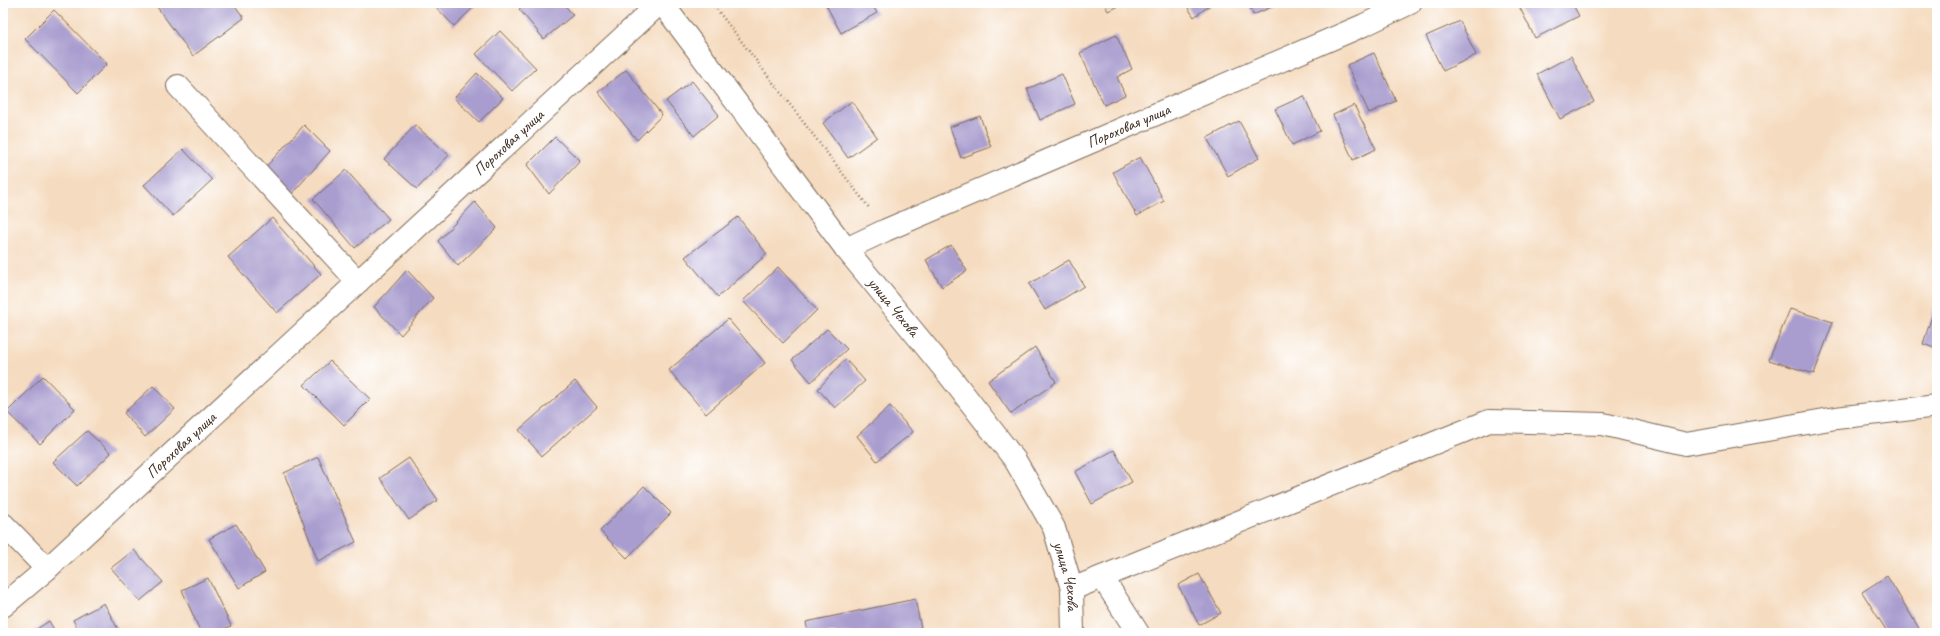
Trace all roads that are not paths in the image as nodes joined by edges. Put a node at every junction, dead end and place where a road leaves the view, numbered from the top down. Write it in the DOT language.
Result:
graph roads {
  1 [pos="661,3"];
  2 [pos="1410,3"];
  3 [pos="178,86"];
  4 [pos="846,249"];
  5 [pos="358,282"];
  6 [pos="1937,406"];
  7 [pos="3,524"];
  8 [pos="47,569"];
  9 [pos="1102,577"];
  10 [pos="1072,589"];
  11 [pos="3,606"];
  12 [pos="1073,633"];
  13 [pos="1138,633"];
  1 -- 4 [label="street, улица Чехова"];
  1 -- 5 [label="street, Пороховая улица"];
  2 -- 4 [label="street, Пороховая улица"];
  3 -- 5 [label="street"];
  4 -- 10 [label="street, улица Чехова"];
  5 -- 8 [label="street, Пороховая улица"];
  6 -- 9 [label="street"];
  7 -- 8 [label="street"];
  8 -- 11 [label="street, Пороховая улица"];
  9 -- 10 [label="street"];
  9 -- 13 [label="street"];
  10 -- 12 [label="street, улица Чехова"];
}
